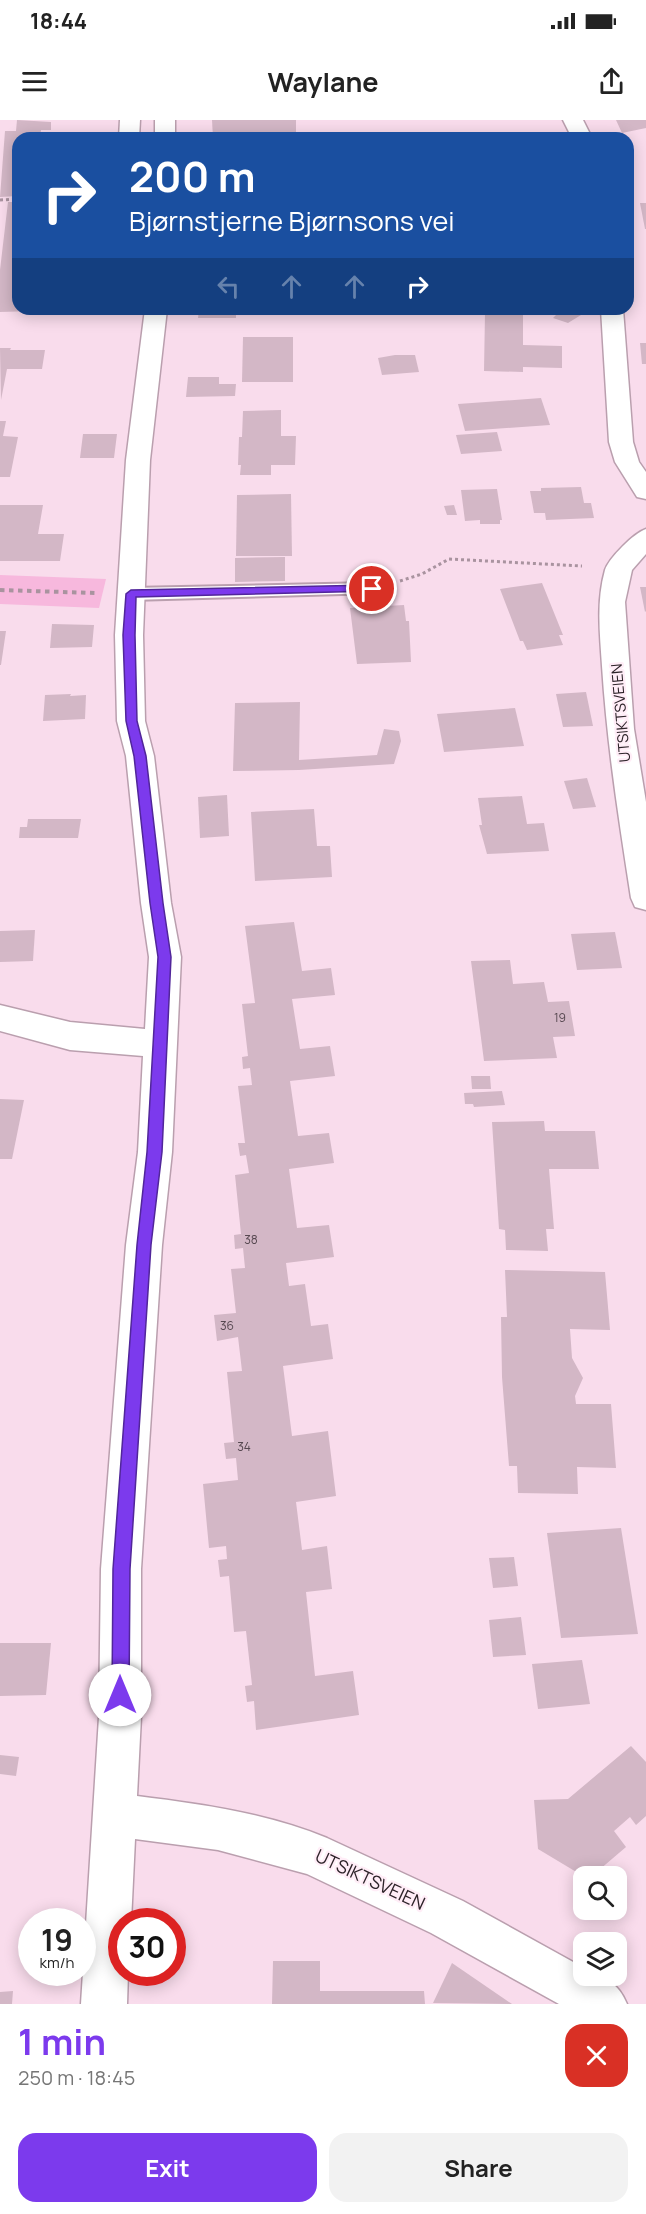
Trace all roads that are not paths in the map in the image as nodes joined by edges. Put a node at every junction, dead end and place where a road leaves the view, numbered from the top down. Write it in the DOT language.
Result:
graph roads {
  1 [pos="155,315"];
  2 [pos="612,315"];
  3 [pos="646,491"];
  4 [pos="646,538"];
  5 [pos="372,589"];
  6 [pos="131,594"];
  7 [pos="646,898"];
  8 [pos="0,1018"];
  9 [pos="161,1044"];
  10 [pos="115,1815"];
  11 [pos="104,2004"];
  12 [pos="604,2004"];
  1 -- 6 [label="street"];
  2 -- 3 [label="street"];
  4 -- 7 [label="street, UTSIKTSVEIEN"];
  5 -- 6 [label="lane"];
  6 -- 9 [label="street"];
  8 -- 9 [label="street"];
  9 -- 10 [label="street"];
  10 -- 11 [label="street"];
  10 -- 12 [label="street, UTSIKTSVEIEN"];
}
